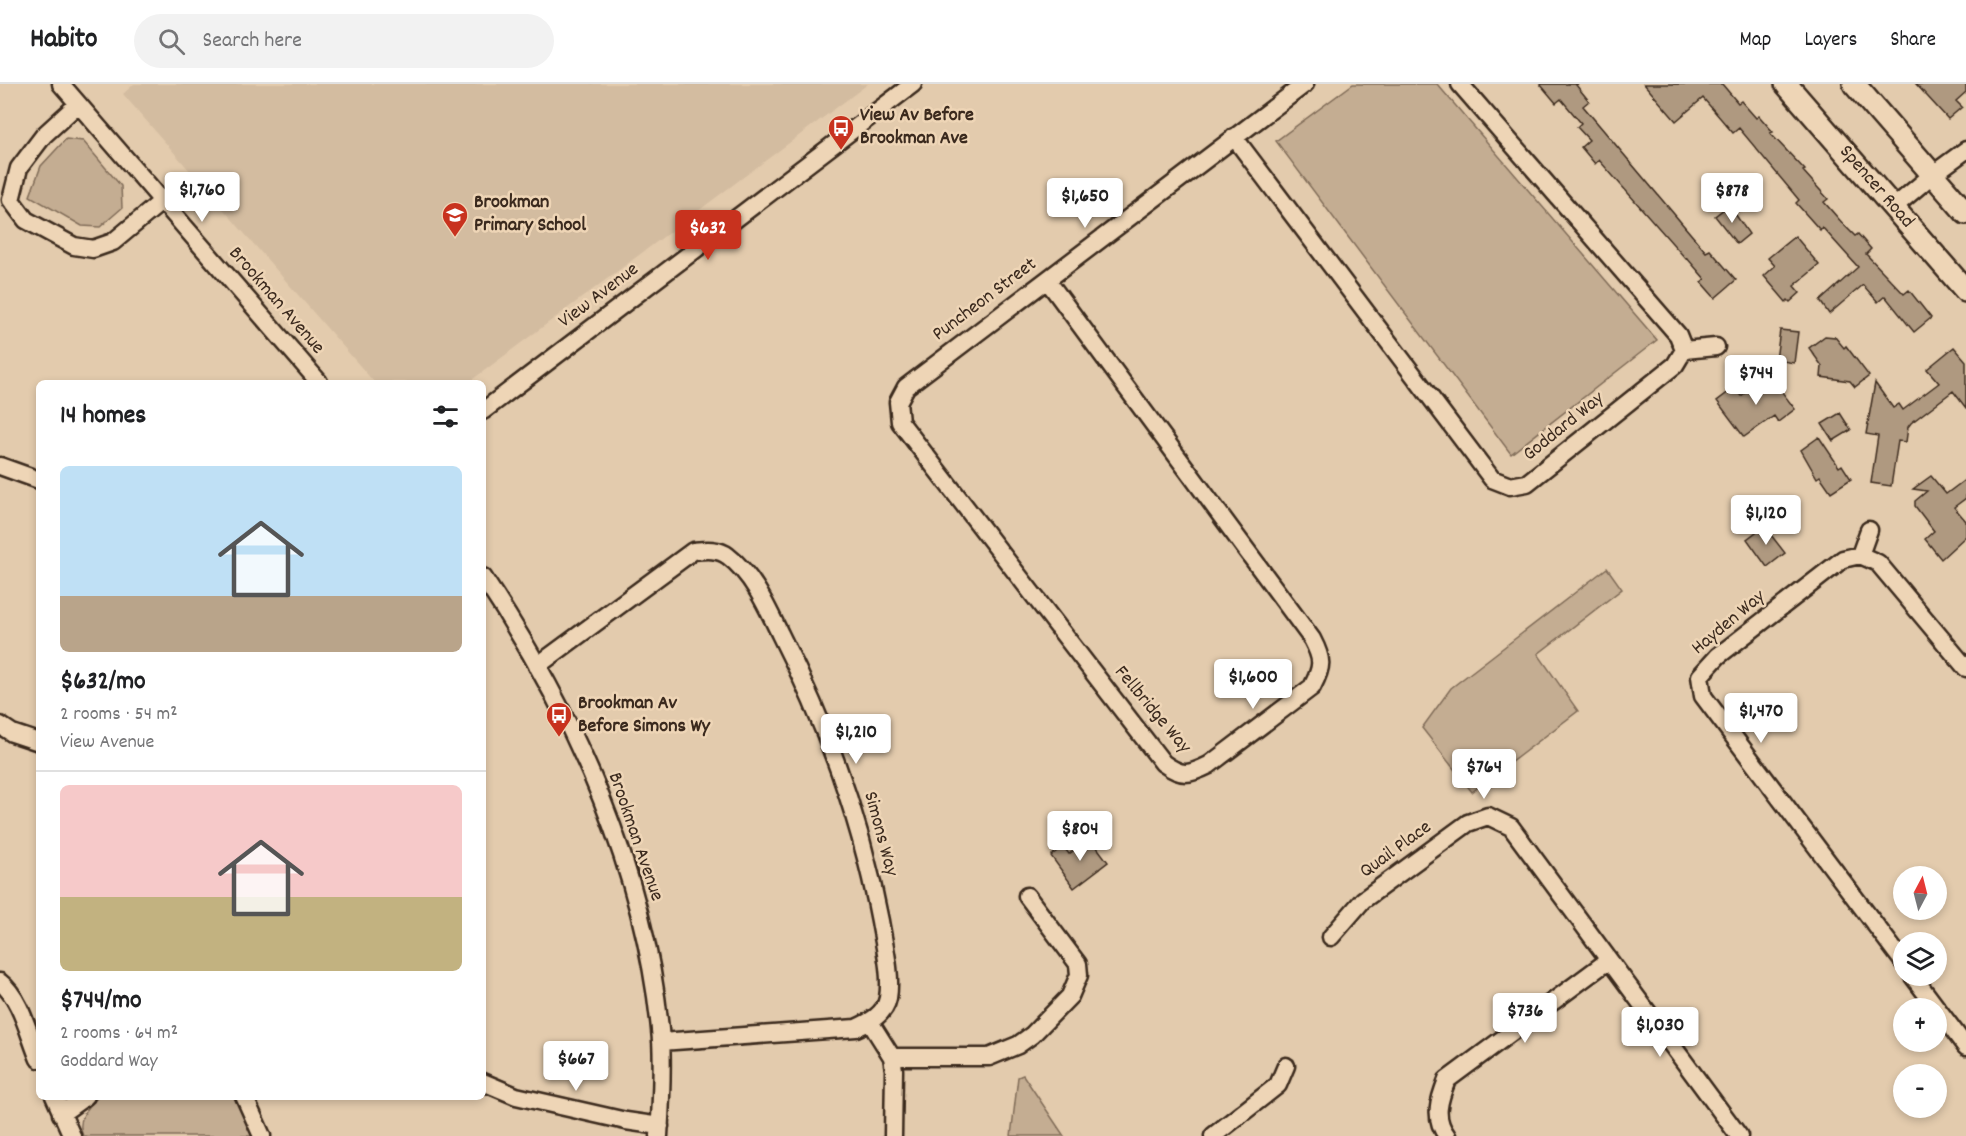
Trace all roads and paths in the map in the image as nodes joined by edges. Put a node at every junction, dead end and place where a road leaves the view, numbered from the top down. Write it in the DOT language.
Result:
graph roads {
  1 [pos="61,84"];
  2 [pos="913,84"];
  3 [pos="1305,84"];
  4 [pos="1460,84"];
  5 [pos="1786,84"];
  6 [pos="1854,84"];
  7 [pos="78,104"];
  8 [pos="1234,137"];
  9 [pos="1966,150"];
  10 [pos="1932,175"];
  11 [pos="161,202"];
  12 [pos="1894,207"];
  13 [pos="1966,213"];
  14 [pos="1047,280"];
  15 [pos="1966,291"];
  16 [pos="1716,347"];
  17 [pos="1684,350"];
  18 [pos="313,380"];
  19 [pos="898,402"];
  20 [pos="486,409"];
  21 [pos="0,466"];
  22 [pos="36,479"];
  23 [pos="1869,530"];
  24 [pos="1860,555"];
  25 [pos="486,582"];
  26 [pos="537,666"];
  27 [pos="1966,668"];
  28 [pos="0,725"];
  29 [pos="36,741"];
  30 [pos="1027,896"];
  31 [pos="1331,937"];
  32 [pos="1893,948"];
  33 [pos="1609,960"];
  34 [pos="0,982"];
  35 [pos="1920,986"];
  36 [pos="870,1022"];
  37 [pos="661,1042"];
  38 [pos="1966,1047"];
  39 [pos="36,1052"];
  40 [pos="892,1057"];
  41 [pos="1286,1066"];
  42 [pos="486,1083"];
  43 [pos="56,1100"];
  44 [pos="80,1100"];
  45 [pos="246,1100"];
  46 [pos="61,1114"];
  47 [pos="659,1131"];
  48 [pos="72,1136"];
  49 [pos="262,1136"];
  50 [pos="893,1136"];
  51 [pos="1213,1136"];
  52 [pos="1447,1136"];
  53 [pos="1739,1136"];
  1 -- 7 [label="street, Brookman Avenue"];
  2 -- 20 [label="street, View Avenue"];
  3 -- 8 [label="street, Puncheon Street"];
  4 -- 17 [label="street"];
  5 -- 12 [label="main road, Spencer Road"];
  6 -- 10 [label="main road"];
  7 -- 11 [label="street, Brookman Avenue"];
  7 -- 11 [label="street"];
  8 -- 14 [label="street, Puncheon Street"];
  8 -- 17 [label="street, Goddard Way"];
  9 -- 10 [label="street"];
  10 -- 12 [label="street"];
  10 -- 13 [label="main road"];
  11 -- 18 [label="street, Brookman Avenue"];
  12 -- 15 [label="main road, Spencer Road"];
  14 -- 19 [label="street, Puncheon Street"];
  14 -- 19 [label="street, Fellbridge Way"];
  16 -- 17 [label="street"];
  21 -- 22 [label="street"];
  23 -- 24 [label="street"];
  24 -- 27 [label="street"];
  24 -- 32 [label="street, Hayden Way"];
  25 -- 26 [label="street, Brookman Avenue"];
  26 -- 36 [label="street, Simons Way"];
  26 -- 37 [label="street, Brookman Avenue"];
  28 -- 29 [label="street"];
  30 -- 40 [label="street"];
  31 -- 33 [label="street, Quail Place"];
  33 -- 52 [label="street"];
  33 -- 53 [label="street, Quail Place"];
  34 -- 39 [label="street"];
  35 -- 38 [label="street"];
  36 -- 37 [label="street"];
  36 -- 40 [label="street"];
  37 -- 47 [label="street, Brookman Avenue"];
  40 -- 50 [label="street"];
  41 -- 51 [label="street"];
  42 -- 47 [label="street"];
  43 -- 46 [label="street"];
  44 -- 46 [label="street"];
  45 -- 49 [label="street"];
  46 -- 48 [label="street"];
}
